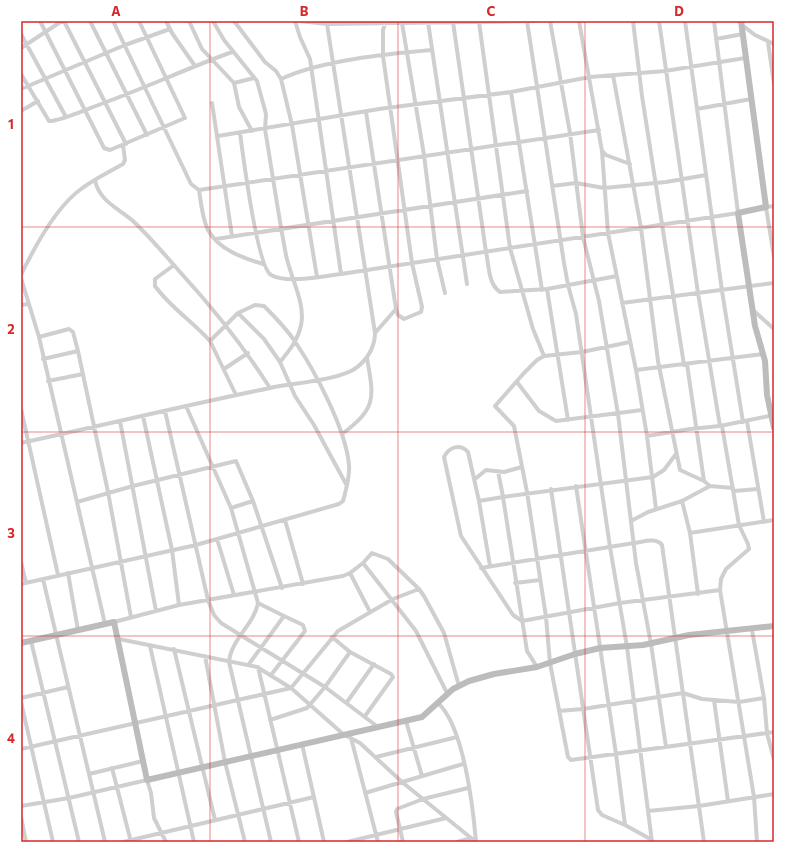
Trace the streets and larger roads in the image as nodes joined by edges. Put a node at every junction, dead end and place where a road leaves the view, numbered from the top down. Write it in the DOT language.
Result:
graph roads {
  1 [pos="40,21"];
  2 [pos="63,21"];
  3 [pos="90,21"];
  4 [pos="113,21"];
  5 [pos="139,21"];
  6 [pos="166,21"];
  7 [pos="189,21"];
  8 [pos="213,21"];
  9 [pos="234,21"];
  10 [pos="296,21"];
  11 [pos="300,21"];
  12 [pos="527,21"];
  13 [pos="538,21"];
  14 [pos="550,21"];
  15 [pos="579,21"];
  16 [pos="633,21"];
  17 [pos="659,21"];
  18 [pos="685,21"];
  19 [pos="714,21"];
  20 [pos="385,22"];
  21 [pos="428,22"];
  22 [pos="453,22"];
  23 [pos="479,22"];
  24 [pos="402,23"];
  25 [pos="742,23"];
  26 [pos="327,24"];
  27 [pos="170,29"];
  28 [pos="45,31"];
  29 [pos="21,34"];
  30 [pos="743,34"];
  31 [pos="147,37"];
  32 [pos="716,39"];
  33 [pos="768,42"];
  34 [pos="27,43"];
  35 [pos="774,44"];
  36 [pos="125,45"];
  37 [pos="21,48"];
  38 [pos="432,50"];
  39 [pos="107,52"];
  40 [pos="232,52"];
  41 [pos="408,52"];
  42 [pos="383,56"];
  43 [pos="745,58"];
  44 [pos="212,59"];
  45 [pos="85,61"];
  46 [pos="719,63"];
  47 [pos="334,64"];
  48 [pos="195,66"];
  49 [pos="311,68"];
  50 [pos="691,68"];
  51 [pos="65,70"];
  52 [pos="665,71"];
  53 [pos="21,74"];
  54 [pos="640,74"];
  55 [pos="613,75"];
  56 [pos="167,77"];
  57 [pos="590,77"];
  58 [pos="46,78"];
  59 [pos="254,78"];
  60 [pos="281,79"];
  61 [pos="561,82"];
  62 [pos="234,83"];
  63 [pos="774,84"];
  64 [pos="28,85"];
  65 [pos="146,86"];
  66 [pos="537,87"];
  67 [pos="21,90"];
  68 [pos="511,92"];
  69 [pos="128,94"];
  70 [pos="488,95"];
  71 [pos="464,99"];
  72 [pos="751,99"];
  73 [pos="38,101"];
  74 [pos="441,102"];
  75 [pos="106,103"];
  76 [pos="212,103"];
  77 [pos="724,104"];
  78 [pos="416,105"];
  79 [pos="390,108"];
  80 [pos="697,109"];
  81 [pos="86,110"];
  82 [pos="21,111"];
  83 [pos="366,112"];
  84 [pos="341,116"];
  85 [pos="66,117"];
  86 [pos="318,120"];
  87 [pos="292,125"];
  88 [pos="165,127"];
  89 [pos="265,129"];
  90 [pos="599,130"];
  91 [pos="252,131"];
  92 [pos="240,133"];
  93 [pos="570,133"];
  94 [pos="147,135"];
  95 [pos="218,136"];
  96 [pos="544,137"];
  97 [pos="519,141"];
  98 [pos="124,144"];
  99 [pos="495,145"];
  100 [pos="471,148"];
  101 [pos="602,151"];
  102 [pos="448,152"];
  103 [pos="424,155"];
  104 [pos="397,159"];
  105 [pos="374,162"];
  106 [pos="630,164"];
  107 [pos="349,166"];
  108 [pos="326,170"];
  109 [pos="300,173"];
  110 [pos="706,175"];
  111 [pos="273,178"];
  112 [pos="681,179"];
  113 [pos="95,180"];
  114 [pos="247,182"];
  115 [pos="576,183"];
  116 [pos="656,183"];
  117 [pos="633,184"];
  118 [pos="224,186"];
  119 [pos="552,186"];
  120 [pos="604,188"];
  121 [pos="199,190"];
  122 [pos="527,191"];
  123 [pos="502,195"];
  124 [pos="478,198"];
  125 [pos="454,202"];
  126 [pos="430,205"];
  127 [pos="774,206"];
  128 [pos="766,207"];
  129 [pos="406,209"];
  130 [pos="382,213"];
  131 [pos="738,213"];
  132 [pos="357,217"];
  133 [pos="712,217"];
  134 [pos="333,221"];
  135 [pos="688,221"];
  136 [pos="309,225"];
  137 [pos="664,225"];
  138 [pos="641,228"];
  139 [pos="282,229"];
  140 [pos="257,233"];
  141 [pos="608,233"];
  142 [pos="232,236"];
  143 [pos="583,237"];
  144 [pos="216,239"];
  145 [pos="561,240"];
  146 [pos="535,244"];
  147 [pos="510,248"];
  148 [pos="486,252"];
  149 [pos="462,256"];
  150 [pos="774,257"];
  151 [pos="437,259"];
  152 [pos="412,263"];
  153 [pos="263,264"];
  154 [pos="174,265"];
  155 [pos="388,266"];
  156 [pos="365,270"];
  157 [pos="341,274"];
  158 [pos="21,276"];
  159 [pos="617,276"];
  160 [pos="317,277"];
  161 [pos="292,279"];
  162 [pos="594,281"];
  163 [pos="774,283"];
  164 [pos="467,284"];
  165 [pos="568,285"];
  166 [pos="749,287"];
  167 [pos="547,289"];
  168 [pos="542,290"];
  169 [pos="722,291"];
  170 [pos="522,292"];
  171 [pos="445,293"];
  172 [pos="698,293"];
  173 [pos="674,296"];
  174 [pos="650,300"];
  175 [pos="622,303"];
  176 [pos="28,304"];
  177 [pos="21,306"];
  178 [pos="396,309"];
  179 [pos="753,310"];
  180 [pos="238,313"];
  181 [pos="225,325"];
  182 [pos="774,329"];
  183 [pos="375,333"];
  184 [pos="39,337"];
  185 [pos="210,341"];
  186 [pos="295,342"];
  187 [pos="630,342"];
  188 [pos="606,347"];
  189 [pos="78,350"];
  190 [pos="582,352"];
  191 [pos="248,353"];
  192 [pos="763,354"];
  193 [pos="558,355"];
  194 [pos="544,356"];
  195 [pos="367,358"];
  196 [pos="734,358"];
  197 [pos="43,359"];
  198 [pos="709,361"];
  199 [pos="280,362"];
  200 [pos="685,364"];
  201 [pos="660,368"];
  202 [pos="224,369"];
  203 [pos="636,370"];
  204 [pos="83,374"];
  205 [pos="317,379"];
  206 [pos="48,381"];
  207 [pos="517,382"];
  208 [pos="290,384"];
  209 [pos="270,388"];
  210 [pos="236,395"];
  211 [pos="186,406"];
  212 [pos="21,409"];
  213 [pos="642,410"];
  214 [pos="165,411"];
  215 [pos="618,414"];
  216 [pos="773,415"];
  217 [pos="143,416"];
  218 [pos="591,417"];
  219 [pos="568,420"];
  220 [pos="120,421"];
  221 [pos="745,422"];
  222 [pos="721,426"];
  223 [pos="95,427"];
  224 [pos="698,428"];
  225 [pos="774,428"];
  226 [pos="673,432"];
  227 [pos="342,434"];
  228 [pos="60,435"];
  229 [pos="647,436"];
  230 [pos="28,442"];
  231 [pos="21,443"];
  232 [pos="676,454"];
  233 [pos="212,467"];
  234 [pos="522,467"];
  235 [pos="498,471"];
  236 [pos="179,476"];
  237 [pos="652,477"];
  238 [pos="475,479"];
  239 [pos="157,480"];
  240 [pos="626,480"];
  241 [pos="704,481"];
  242 [pos="601,483"];
  243 [pos="347,485"];
  244 [pos="133,486"];
  245 [pos="576,486"];
  246 [pos="710,486"];
  247 [pos="733,489"];
  248 [pos="551,490"];
  249 [pos="758,490"];
  250 [pos="108,492"];
  251 [pos="527,492"];
  252 [pos="503,497"];
  253 [pos="253,501"];
  254 [pos="479,501"];
  255 [pos="682,501"];
  256 [pos="77,502"];
  257 [pos="230,508"];
  258 [pos="656,509"];
  259 [pos="285,520"];
  260 [pos="774,520"];
  261 [pos="631,521"];
  262 [pos="764,522"];
  263 [pos="739,525"];
  264 [pos="262,526"];
  265 [pos="239,533"];
  266 [pos="690,533"];
  267 [pos="217,539"];
  268 [pos="634,543"];
  269 [pos="196,545"];
  270 [pos="610,547"];
  271 [pos="172,550"];
  272 [pos="586,550"];
  273 [pos="560,554"];
  274 [pos="145,555"];
  275 [pos="536,558"];
  276 [pos="122,561"];
  277 [pos="21,562"];
  278 [pos="363,562"];
  279 [pos="512,562"];
  280 [pos="490,566"];
  281 [pos="93,568"];
  282 [pos="482,568"];
  283 [pos="68,573"];
  284 [pos="350,573"];
  285 [pos="58,575"];
  286 [pos="43,579"];
  287 [pos="540,580"];
  288 [pos="26,583"];
  289 [pos="515,583"];
  290 [pos="21,584"];
  291 [pos="303,584"];
  292 [pos="282,588"];
  293 [pos="419,589"];
  294 [pos="720,590"];
  295 [pos="255,591"];
  296 [pos="698,594"];
  297 [pos="234,595"];
  298 [pos="670,597"];
  299 [pos="393,599"];
  300 [pos="208,600"];
  301 [pos="643,600"];
  302 [pos="258,603"];
  303 [pos="620,603"];
  304 [pos="179,605"];
  305 [pos="595,608"];
  306 [pos="156,611"];
  307 [pos="370,612"];
  308 [pos="568,613"];
  309 [pos="284,616"];
  310 [pos="546,617"];
  311 [pos="130,618"];
  312 [pos="522,621"];
  313 [pos="114,622"];
  314 [pos="105,624"];
  315 [pos="774,626"];
  316 [pos="78,630"];
  317 [pos="752,630"];
  318 [pos="728,632"];
  319 [pos="56,635"];
  320 [pos="240,636"];
  321 [pos="332,637"];
  322 [pos="675,638"];
  323 [pos="118,639"];
  324 [pos="31,641"];
  325 [pos="21,643"];
  326 [pos="651,644"];
  327 [pos="150,646"];
  328 [pos="626,647"];
  329 [pos="600,648"];
  330 [pos="174,649"];
  331 [pos="260,649"];
  332 [pos="350,652"];
  333 [pos="575,654"];
  334 [pos="205,656"];
  335 [pos="281,661"];
  336 [pos="229,662"];
  337 [pos="550,663"];
  338 [pos="249,664"];
  339 [pos="374,664"];
  340 [pos="258,667"];
  341 [pos="537,667"];
  342 [pos="271,675"];
  343 [pos="303,675"];
  344 [pos="459,686"];
  345 [pos="68,687"];
  346 [pos="325,687"];
  347 [pos="292,688"];
  348 [pos="44,693"];
  349 [pos="447,693"];
  350 [pos="683,693"];
  351 [pos="264,695"];
  352 [pos="658,697"];
  353 [pos="21,698"];
  354 [pos="764,698"];
  355 [pos="238,700"];
  356 [pos="714,700"];
  357 [pos="634,701"];
  358 [pos="21,702"];
  359 [pos="346,702"];
  360 [pos="739,702"];
  361 [pos="438,703"];
  362 [pos="312,704"];
  363 [pos="214,706"];
  364 [pos="608,706"];
  365 [pos="583,710"];
  366 [pos="189,711"];
  367 [pos="559,711"];
  368 [pos="365,716"];
  369 [pos="164,717"];
  370 [pos="270,720"];
  371 [pos="406,721"];
  372 [pos="135,724"];
  373 [pos="378,727"];
  374 [pos="774,732"];
  375 [pos="767,733"];
  376 [pos="343,734"];
  377 [pos="80,736"];
  378 [pos="744,736"];
  379 [pos="457,737"];
  380 [pos="351,738"];
  381 [pos="720,739"];
  382 [pos="55,741"];
  383 [pos="690,743"];
  384 [pos="302,744"];
  385 [pos="31,747"];
  386 [pos="412,747"];
  387 [pos="666,747"];
  388 [pos="21,749"];
  389 [pos="277,750"];
  390 [pos="641,751"];
  391 [pos="616,754"];
  392 [pos="252,756"];
  393 [pos="376,757"];
  394 [pos="591,758"];
  395 [pos="774,760"];
  396 [pos="143,761"];
  397 [pos="225,762"];
  398 [pos="464,764"];
  399 [pos="202,767"];
  400 [pos="112,768"];
  401 [pos="178,772"];
  402 [pos="89,774"];
  403 [pos="422,776"];
  404 [pos="147,780"];
  405 [pos="402,782"];
  406 [pos="116,788"];
  407 [pos="468,788"];
  408 [pos="94,792"];
  409 [pos="366,793"];
  410 [pos="774,794"];
  411 [pos="314,797"];
  412 [pos="754,797"];
  413 [pos="69,798"];
  414 [pos="423,799"];
  415 [pos="728,801"];
  416 [pos="43,802"];
  417 [pos="290,802"];
  418 [pos="21,806"];
  419 [pos="699,806"];
  420 [pos="264,808"];
  421 [pos="648,811"];
  422 [pos="238,814"];
  423 [pos="21,817"];
  424 [pos="446,818"];
  425 [pos="215,820"];
  426 [pos="625,825"];
  427 [pos="190,826"];
  428 [pos="400,829"];
  429 [pos="162,833"];
  430 [pos="376,835"];
  431 [pos="471,838"];
  432 [pos="130,841"];
  433 [pos="652,841"];
  434 [pos="26,842"];
  435 [pos="53,842"];
  436 [pos="79,842"];
  437 [pos="105,842"];
  438 [pos="123,842"];
  439 [pos="166,842"];
  440 [pos="194,842"];
  441 [pos="245,842"];
  442 [pos="271,842"];
  443 [pos="298,842"];
  444 [pos="324,842"];
  445 [pos="350,842"];
  446 [pos="378,842"];
  447 [pos="403,842"];
  448 [pos="457,842"];
  449 [pos="476,842"];
  450 [pos="704,842"];
  451 [pos="757,842"];
  1 -- 28 [label="street"];
  2 -- 28 [label="street"];
  2 -- 45 [label="street"];
  3 -- 39 [label="street"];
  4 -- 36 [label="street"];
  5 -- 31 [label="street"];
  6 -- 27 [label="street"];
  7 -- 44 [label="street"];
  8 -- 40 [label="street"];
  9 -- 60 [label="street"];
  10 -- 49 [label="street"];
  11 -- 26 [label="street"];
  12 -- 13 [label="street"];
  12 -- 23 [label="street"];
  12 -- 66 [label="street"];
  14 -- 61 [label="street"];
  15 -- 57 [label="street"];
  16 -- 54 [label="street"];
  17 -- 52 [label="street"];
  18 -- 50 [label="street"];
  19 -- 32 [label="street"];
  20 -- 24 [label="street"];
  20 -- 26 [label="street"];
  20 -- 42 [label="street"];
  21 -- 22 [label="street"];
  21 -- 24 [label="street"];
  21 -- 38 [label="street"];
  22 -- 23 [label="street"];
  22 -- 71 [label="street"];
  23 -- 70 [label="street"];
  24 -- 41 [label="street"];
  25 -- 30 [label="street"];
  25 -- 33 [label="street"];
  26 -- 47 [label="street"];
  27 -- 31 [label="street"];
  27 -- 48 [label="street"];
  28 -- 34 [label="street"];
  28 -- 51 [label="street"];
  29 -- 34 [label="street"];
  30 -- 32 [label="street"];
  30 -- 43 [label="street"];
  31 -- 36 [label="street"];
  31 -- 56 [label="street"];
  32 -- 46 [label="street"];
  33 -- 35 [label="street"];
  33 -- 63 [label="street"];
  34 -- 37 [label="street"];
  34 -- 58 [label="street"];
  36 -- 39 [label="street"];
  36 -- 65 [label="street"];
  38 -- 41 [label="street"];
  38 -- 74 [label="street"];
  39 -- 45 [label="street"];
  39 -- 69 [label="street"];
  40 -- 44 [label="street"];
  40 -- 59 [label="street"];
  41 -- 42 [label="street"];
  41 -- 78 [label="street"];
  42 -- 47 [label="street"];
  42 -- 79 [label="street"];
  43 -- 46 [label="street"];
  43 -- 72 [label="street"];
  44 -- 48 [label="street"];
  44 -- 62 [label="street"];
  45 -- 51 [label="street"];
  45 -- 75 [label="street"];
  46 -- 50 [label="street"];
  46 -- 77 [label="street"];
  47 -- 49 [label="street"];
  47 -- 84 [label="street"];
  48 -- 56 [label="street"];
  49 -- 60 [label="street"];
  49 -- 86 [label="street"];
  50 -- 52 [label="street"];
  50 -- 80 [label="street"];
  51 -- 58 [label="street"];
  51 -- 81 [label="street"];
  52 -- 54 [label="street"];
  52 -- 112 [label="street"];
  53 -- 64 [label="street"];
  54 -- 55 [label="street"];
  54 -- 116 [label="street"];
  55 -- 57 [label="street"];
  55 -- 106 [label="street"];
  56 -- 65 [label="street"];
  56 -- 88 [label="street"];
  57 -- 61 [label="street"];
  57 -- 90 [label="street"];
  58 -- 64 [label="street"];
  58 -- 85 [label="street"];
  59 -- 62 [label="street"];
  59 -- 89 [label="street"];
  60 -- 87 [label="street"];
  61 -- 66 [label="street"];
  61 -- 93 [label="street"];
  62 -- 91 [label="street"];
  64 -- 67 [label="street"];
  64 -- 73 [label="street"];
  65 -- 69 [label="street"];
  65 -- 88 [label="street"];
  66 -- 68 [label="street"];
  66 -- 96 [label="street"];
  68 -- 70 [label="street"];
  68 -- 97 [label="street"];
  69 -- 75 [label="street"];
  69 -- 94 [label="street"];
  70 -- 71 [label="street"];
  70 -- 99 [label="street"];
  71 -- 74 [label="street"];
  71 -- 100 [label="street"];
  72 -- 77 [label="street"];
  72 -- 128 [label="street"];
  73 -- 82 [label="street"];
  73 -- 85 [label="street"];
  74 -- 78 [label="street"];
  74 -- 102 [label="street"];
  75 -- 81 [label="street"];
  75 -- 98 [label="street"];
  76 -- 95 [label="street"];
  77 -- 80 [label="street"];
  77 -- 131 [label="street"];
  78 -- 79 [label="street"];
  78 -- 103 [label="street"];
  79 -- 83 [label="street"];
  79 -- 104 [label="street"];
  80 -- 110 [label="street"];
  81 -- 85 [label="street"];
  81 -- 98 [label="street"];
  83 -- 84 [label="street"];
  83 -- 105 [label="street"];
  84 -- 86 [label="street"];
  84 -- 107 [label="street"];
  86 -- 87 [label="street"];
  86 -- 108 [label="street"];
  87 -- 89 [label="street"];
  87 -- 109 [label="street"];
  88 -- 94 [label="street"];
  88 -- 121 [label="street"];
  89 -- 91 [label="street"];
  89 -- 111 [label="street"];
  90 -- 93 [label="street"];
  90 -- 101 [label="street"];
  91 -- 92 [label="street"];
  92 -- 95 [label="street"];
  92 -- 114 [label="street"];
  93 -- 96 [label="street"];
  93 -- 115 [label="street"];
  94 -- 98 [label="street"];
  95 -- 118 [label="street"];
  96 -- 97 [label="street"];
  96 -- 119 [label="street"];
  97 -- 99 [label="street"];
  97 -- 122 [label="street"];
  98 -- 113 [label="street"];
  99 -- 100 [label="street"];
  99 -- 123 [label="street"];
  100 -- 102 [label="street"];
  100 -- 124 [label="street"];
  101 -- 106 [label="street"];
  101 -- 120 [label="street"];
  102 -- 103 [label="street"];
  102 -- 125 [label="street"];
  103 -- 104 [label="street"];
  103 -- 126 [label="street"];
  104 -- 105 [label="street"];
  104 -- 129 [label="street"];
  105 -- 107 [label="street"];
  105 -- 130 [label="street"];
  106 -- 117 [label="street"];
  107 -- 108 [label="street"];
  107 -- 132 [label="street"];
  108 -- 109 [label="street"];
  108 -- 134 [label="street"];
  109 -- 111 [label="street"];
  109 -- 136 [label="street"];
  110 -- 112 [label="street"];
  110 -- 133 [label="street"];
  111 -- 114 [label="street"];
  111 -- 139 [label="street"];
  112 -- 116 [label="street"];
  112 -- 135 [label="street"];
  113 -- 154 [label="street"];
  113 -- 158 [label="street"];
  114 -- 118 [label="street"];
  114 -- 140 [label="street"];
  115 -- 119 [label="street"];
  115 -- 120 [label="street"];
  115 -- 143 [label="street"];
  116 -- 117 [label="street"];
  116 -- 137 [label="street"];
  117 -- 120 [label="street"];
  117 -- 138 [label="street"];
  118 -- 121 [label="street"];
  118 -- 142 [label="street"];
  119 -- 145 [label="street"];
  120 -- 141 [label="street"];
  121 -- 144 [label="street"];
  122 -- 123 [label="street"];
  122 -- 146 [label="street"];
  123 -- 124 [label="street"];
  123 -- 147 [label="street"];
  124 -- 125 [label="street"];
  124 -- 148 [label="street"];
  125 -- 126 [label="street"];
  125 -- 149 [label="street"];
  126 -- 129 [label="street"];
  126 -- 151 [label="street"];
  127 -- 128 [label="street"];
  128 -- 131 [label="street"];
  128 -- 150 [label="street"];
  129 -- 130 [label="street"];
  129 -- 152 [label="street"];
  130 -- 132 [label="street"];
  130 -- 155 [label="street"];
  131 -- 133 [label="street"];
  131 -- 166 [label="street"];
  132 -- 134 [label="street"];
  132 -- 156 [label="street"];
  133 -- 135 [label="street"];
  133 -- 169 [label="street"];
  134 -- 136 [label="street"];
  134 -- 157 [label="street"];
  135 -- 137 [label="street"];
  135 -- 172 [label="street"];
  136 -- 139 [label="street"];
  136 -- 160 [label="street"];
  137 -- 138 [label="street"];
  137 -- 173 [label="street"];
  138 -- 141 [label="street"];
  138 -- 174 [label="street"];
  139 -- 140 [label="street"];
  139 -- 161 [label="street"];
  140 -- 142 [label="street"];
  140 -- 153 [label="street"];
  141 -- 143 [label="street"];
  141 -- 159 [label="street"];
  142 -- 144 [label="street"];
  143 -- 145 [label="street"];
  143 -- 162 [label="street"];
  144 -- 153 [label="street"];
  145 -- 146 [label="street"];
  145 -- 165 [label="street"];
  146 -- 147 [label="street"];
  146 -- 168 [label="street"];
  147 -- 148 [label="street"];
  147 -- 170 [label="street"];
  148 -- 149 [label="street"];
  148 -- 170 [label="street"];
  149 -- 151 [label="street"];
  149 -- 164 [label="street"];
  151 -- 152 [label="street"];
  151 -- 171 [label="street"];
  152 -- 155 [label="street"];
  152 -- 178 [label="street"];
  153 -- 161 [label="street"];
  154 -- 181 [label="street"];
  154 -- 185 [label="street"];
  155 -- 156 [label="street"];
  155 -- 178 [label="street"];
  156 -- 157 [label="street"];
  156 -- 183 [label="street"];
  157 -- 160 [label="street"];
  158 -- 176 [label="street"];
  159 -- 162 [label="street"];
  159 -- 175 [label="street"];
  160 -- 161 [label="street"];
  161 -- 186 [label="street"];
  162 -- 165 [label="street"];
  162 -- 188 [label="street"];
  163 -- 166 [label="street"];
  165 -- 167 [label="street"];
  165 -- 190 [label="street"];
  166 -- 169 [label="street"];
  166 -- 179 [label="street"];
  167 -- 168 [label="street"];
  167 -- 193 [label="street"];
  168 -- 170 [label="street"];
  169 -- 172 [label="street"];
  169 -- 196 [label="street"];
  170 -- 194 [label="street"];
  172 -- 173 [label="street"];
  172 -- 198 [label="street"];
  173 -- 174 [label="street"];
  173 -- 200 [label="street"];
  174 -- 175 [label="street"];
  174 -- 201 [label="street"];
  175 -- 187 [label="street"];
  176 -- 177 [label="street"];
  176 -- 184 [label="street"];
  178 -- 183 [label="street"];
  179 -- 182 [label="street"];
  179 -- 192 [label="street"];
  180 -- 181 [label="street"];
  180 -- 186 [label="street"];
  180 -- 199 [label="street"];
  181 -- 185 [label="street"];
  181 -- 191 [label="street"];
  183 -- 195 [label="street"];
  184 -- 189 [label="street"];
  184 -- 197 [label="street"];
  185 -- 202 [label="street"];
  186 -- 199 [label="street"];
  186 -- 205 [label="street"];
  187 -- 188 [label="street"];
  187 -- 203 [label="street"];
  188 -- 190 [label="street"];
  188 -- 215 [label="street"];
  189 -- 197 [label="street"];
  189 -- 204 [label="street"];
  190 -- 193 [label="street"];
  190 -- 218 [label="street"];
  191 -- 202 [label="street"];
  191 -- 209 [label="street"];
  192 -- 196 [label="street"];
  192 -- 216 [label="street"];
  193 -- 194 [label="street"];
  193 -- 219 [label="street"];
  194 -- 207 [label="street"];
  195 -- 205 [label="street"];
  195 -- 227 [label="street"];
  196 -- 198 [label="street"];
  196 -- 221 [label="street"];
  197 -- 206 [label="street"];
  198 -- 200 [label="street"];
  198 -- 222 [label="street"];
  199 -- 208 [label="street"];
  200 -- 201 [label="street"];
  200 -- 224 [label="street"];
  201 -- 203 [label="street"];
  201 -- 226 [label="street"];
  202 -- 210 [label="street"];
  203 -- 213 [label="street"];
  204 -- 206 [label="street"];
  204 -- 223 [label="street"];
  205 -- 208 [label="street"];
  205 -- 227 [label="street"];
  206 -- 228 [label="street"];
  207 -- 219 [label="street"];
  207 -- 234 [label="street"];
  208 -- 209 [label="street"];
  208 -- 243 [label="street"];
  209 -- 210 [label="street"];
  210 -- 211 [label="street"];
  211 -- 214 [label="street"];
  211 -- 233 [label="street"];
  212 -- 230 [label="street"];
  213 -- 215 [label="street"];
  213 -- 229 [label="street"];
  214 -- 217 [label="street"];
  214 -- 236 [label="street"];
  215 -- 218 [label="street"];
  215 -- 240 [label="street"];
  216 -- 221 [label="street"];
  216 -- 225 [label="street"];
  217 -- 220 [label="street"];
  217 -- 239 [label="street"];
  218 -- 219 [label="street"];
  218 -- 242 [label="street"];
  220 -- 223 [label="street"];
  220 -- 244 [label="street"];
  221 -- 222 [label="street"];
  221 -- 249 [label="street"];
  222 -- 224 [label="street"];
  222 -- 247 [label="street"];
  223 -- 228 [label="street"];
  223 -- 250 [label="street"];
  224 -- 226 [label="street"];
  224 -- 241 [label="street"];
  226 -- 229 [label="street"];
  226 -- 232 [label="street"];
  227 -- 243 [label="street"];
  228 -- 230 [label="street"];
  228 -- 256 [label="street"];
  229 -- 237 [label="street"];
  230 -- 231 [label="street"];
  230 -- 285 [label="street"];
  232 -- 237 [label="street"];
  232 -- 241 [label="street"];
  233 -- 236 [label="street"];
  233 -- 253 [label="street"];
  233 -- 257 [label="street"];
  234 -- 235 [label="street"];
  234 -- 251 [label="street"];
  235 -- 238 [label="street"];
  235 -- 252 [label="street"];
  236 -- 239 [label="street"];
  236 -- 269 [label="street"];
  237 -- 240 [label="street"];
  237 -- 258 [label="street"];
  238 -- 254 [label="street"];
  238 -- 282 [label="street"];
  239 -- 244 [label="street"];
  239 -- 271 [label="street"];
  240 -- 242 [label="street"];
  240 -- 261 [label="street"];
  241 -- 246 [label="street"];
  242 -- 245 [label="street"];
  242 -- 270 [label="street"];
  243 -- 259 [label="street"];
  244 -- 250 [label="street"];
  244 -- 274 [label="street"];
  245 -- 248 [label="street"];
  245 -- 272 [label="street"];
  246 -- 247 [label="street"];
  246 -- 255 [label="street"];
  247 -- 249 [label="street"];
  247 -- 263 [label="street"];
  248 -- 251 [label="street"];
  248 -- 273 [label="street"];
  249 -- 262 [label="street"];
  250 -- 256 [label="street"];
  250 -- 276 [label="street"];
  251 -- 252 [label="street"];
  251 -- 275 [label="street"];
  252 -- 254 [label="street"];
  252 -- 279 [label="street"];
  253 -- 257 [label="street"];
  253 -- 264 [label="street"];
  254 -- 280 [label="street"];
  255 -- 258 [label="street"];
  255 -- 266 [label="street"];
  256 -- 281 [label="street"];
  257 -- 265 [label="street"];
  258 -- 261 [label="street"];
  259 -- 264 [label="street"];
  259 -- 291 [label="street"];
  260 -- 262 [label="street"];
  261 -- 268 [label="street"];
  262 -- 263 [label="street"];
  263 -- 266 [label="street"];
  263 -- 294 [label="street"];
  264 -- 265 [label="street"];
  264 -- 292 [label="street"];
  265 -- 267 [label="street"];
  265 -- 295 [label="street"];
  266 -- 296 [label="street"];
  267 -- 269 [label="street"];
  267 -- 297 [label="street"];
  268 -- 270 [label="street"];
  268 -- 298 [label="street"];
  268 -- 301 [label="street"];
  269 -- 271 [label="street"];
  269 -- 300 [label="street"];
  270 -- 272 [label="street"];
  270 -- 303 [label="street"];
  271 -- 274 [label="street"];
  271 -- 304 [label="street"];
  272 -- 273 [label="street"];
  272 -- 305 [label="street"];
  273 -- 275 [label="street"];
  273 -- 308 [label="street"];
  274 -- 276 [label="street"];
  274 -- 306 [label="street"];
  275 -- 279 [label="street"];
  275 -- 287 [label="street"];
  276 -- 281 [label="street"];
  276 -- 311 [label="street"];
  277 -- 288 [label="street"];
  278 -- 284 [label="street"];
  278 -- 293 [label="street"];
  278 -- 299 [label="street"];
  279 -- 280 [label="street"];
  279 -- 289 [label="street"];
  280 -- 282 [label="street"];
  281 -- 283 [label="street"];
  281 -- 314 [label="street"];
  282 -- 312 [label="street"];
  283 -- 285 [label="street"];
  283 -- 316 [label="street"];
  284 -- 291 [label="street"];
  284 -- 307 [label="street"];
  285 -- 286 [label="street"];
  286 -- 288 [label="street"];
  286 -- 319 [label="street"];
  287 -- 289 [label="street"];
  287 -- 310 [label="street"];
  288 -- 290 [label="street"];
  289 -- 312 [label="street"];
  291 -- 292 [label="street"];
  292 -- 295 [label="street"];
  293 -- 299 [label="street"];
  293 -- 344 [label="street"];
  294 -- 296 [label="street"];
  294 -- 318 [label="street"];
  295 -- 297 [label="street"];
  295 -- 302 [label="street"];
  296 -- 298 [label="street"];
  297 -- 300 [label="street"];
  298 -- 301 [label="street"];
  298 -- 322 [label="street"];
  299 -- 307 [label="street"];
  299 -- 349 [label="street"];
  300 -- 304 [label="street"];
  300 -- 320 [label="street"];
  301 -- 303 [label="street"];
  301 -- 326 [label="street"];
  302 -- 309 [label="street"];
  302 -- 320 [label="street"];
  303 -- 305 [label="street"];
  303 -- 328 [label="street"];
  304 -- 306 [label="street"];
  305 -- 308 [label="street"];
  305 -- 329 [label="street"];
  306 -- 311 [label="street"];
  307 -- 321 [label="street"];
  308 -- 310 [label="street"];
  308 -- 333 [label="street"];
  309 -- 331 [label="street"];
  309 -- 335 [label="street"];
  310 -- 312 [label="street"];
  310 -- 337 [label="street"];
  311 -- 313 [label="street"];
  312 -- 341 [label="street"];
  313 -- 314 [label="street"];
  313 -- 323 [label="street"];
  314 -- 316 [label="street"];
  315 -- 317 [label="street"];
  316 -- 319 [label="street"];
  317 -- 318 [label="street"];
  317 -- 354 [label="street"];
  318 -- 322 [label="street"];
  318 -- 360 [label="street"];
  319 -- 324 [label="street"];
  319 -- 345 [label="street"];
  320 -- 331 [label="street"];
  320 -- 336 [label="street"];
  321 -- 332 [label="street"];
  321 -- 343 [label="street"];
  322 -- 326 [label="street"];
  322 -- 350 [label="street"];
  323 -- 327 [label="street"];
  323 -- 372 [label="street"];
  324 -- 325 [label="street"];
  324 -- 348 [label="street"];
  326 -- 328 [label="street"];
  326 -- 352 [label="street"];
  327 -- 330 [label="street"];
  327 -- 369 [label="street"];
  328 -- 329 [label="street"];
  328 -- 357 [label="street"];
  329 -- 333 [label="street"];
  329 -- 364 [label="street"];
  330 -- 334 [label="street"];
  330 -- 366 [label="street"];
  331 -- 335 [label="street"];
  331 -- 338 [label="street"];
  332 -- 339 [label="street"];
  332 -- 346 [label="street"];
  333 -- 337 [label="street"];
  333 -- 365 [label="street"];
  334 -- 336 [label="street"];
  334 -- 363 [label="street"];
  335 -- 342 [label="street"];
  335 -- 343 [label="street"];
  336 -- 338 [label="street"];
  336 -- 355 [label="street"];
  337 -- 341 [label="street"];
  337 -- 367 [label="street"];
  338 -- 340 [label="street"];
  339 -- 359 [label="street"];
  339 -- 368 [label="street"];
  340 -- 342 [label="street"];
  340 -- 351 [label="street"];
  341 -- 344 [label="street"];
  342 -- 347 [label="street"];
  343 -- 346 [label="street"];
  343 -- 347 [label="street"];
  344 -- 349 [label="street"];
  345 -- 348 [label="street"];
  345 -- 377 [label="street"];
  346 -- 359 [label="street"];
  346 -- 362 [label="street"];
  347 -- 351 [label="street"];
  347 -- 362 [label="street"];
  348 -- 353 [label="street"];
  348 -- 382 [label="street"];
  349 -- 361 [label="street"];
  350 -- 352 [label="street"];
  350 -- 356 [label="street"];
  350 -- 383 [label="street"];
  351 -- 355 [label="street"];
  351 -- 370 [label="street"];
  352 -- 357 [label="street"];
  352 -- 387 [label="street"];
  354 -- 360 [label="street"];
  354 -- 375 [label="street"];
  355 -- 363 [label="street"];
  355 -- 392 [label="street"];
  356 -- 360 [label="street"];
  356 -- 381 [label="street"];
  357 -- 364 [label="street"];
  357 -- 390 [label="street"];
  358 -- 385 [label="street"];
  359 -- 368 [label="street"];
  360 -- 378 [label="street"];
  361 -- 371 [label="street"];
  361 -- 379 [label="street"];
  362 -- 370 [label="street"];
  362 -- 376 [label="street"];
  363 -- 366 [label="street"];
  363 -- 397 [label="street"];
  364 -- 365 [label="street"];
  364 -- 391 [label="street"];
  365 -- 367 [label="street"];
  365 -- 394 [label="street"];
  366 -- 369 [label="street"];
  366 -- 399 [label="street"];
  367 -- 394 [label="street"];
  368 -- 373 [label="street"];
  369 -- 372 [label="street"];
  369 -- 401 [label="street"];
  370 -- 389 [label="street"];
  371 -- 373 [label="street"];
  371 -- 386 [label="street"];
  372 -- 377 [label="street"];
  372 -- 396 [label="street"];
  373 -- 376 [label="street"];
  374 -- 375 [label="street"];
  375 -- 378 [label="street"];
  375 -- 395 [label="street"];
  376 -- 380 [label="street"];
  376 -- 384 [label="street"];
  377 -- 382 [label="street"];
  377 -- 402 [label="street"];
  378 -- 381 [label="street"];
  378 -- 412 [label="street"];
  379 -- 386 [label="street"];
  379 -- 398 [label="street"];
  380 -- 393 [label="street"];
  380 -- 409 [label="street"];
  381 -- 383 [label="street"];
  381 -- 415 [label="street"];
  382 -- 385 [label="street"];
  382 -- 413 [label="street"];
  383 -- 387 [label="street"];
  383 -- 419 [label="street"];
  384 -- 389 [label="street"];
  384 -- 411 [label="street"];
  385 -- 388 [label="street"];
  385 -- 416 [label="street"];
  386 -- 393 [label="street"];
  386 -- 403 [label="street"];
  387 -- 390 [label="street"];
  389 -- 392 [label="street"];
  389 -- 417 [label="street"];
  390 -- 391 [label="street"];
  390 -- 421 [label="street"];
  391 -- 394 [label="street"];
  391 -- 426 [label="street"];
  392 -- 397 [label="street"];
  392 -- 420 [label="street"];
  393 -- 405 [label="street"];
  394 -- 426 [label="street"];
  396 -- 400 [label="street"];
  396 -- 404 [label="street"];
  397 -- 399 [label="street"];
  397 -- 422 [label="street"];
  398 -- 403 [label="street"];
  398 -- 407 [label="street"];
  399 -- 401 [label="street"];
  399 -- 425 [label="street"];
  400 -- 402 [label="street"];
  400 -- 406 [label="street"];
  401 -- 404 [label="street"];
  401 -- 427 [label="street"];
  402 -- 408 [label="street"];
  403 -- 405 [label="street"];
  404 -- 406 [label="street"];
  404 -- 429 [label="street"];
  405 -- 409 [label="street"];
  405 -- 414 [label="street"];
  406 -- 408 [label="street"];
  406 -- 432 [label="street"];
  407 -- 414 [label="street"];
  407 -- 449 [label="street"];
  408 -- 413 [label="street"];
  408 -- 437 [label="street"];
  409 -- 430 [label="street"];
  410 -- 412 [label="street"];
  411 -- 417 [label="street"];
  411 -- 444 [label="street"];
  412 -- 415 [label="street"];
  412 -- 451 [label="street"];
  413 -- 416 [label="street"];
  413 -- 436 [label="street"];
  414 -- 424 [label="street"];
  414 -- 428 [label="street"];
  415 -- 419 [label="street"];
  416 -- 418 [label="street"];
  416 -- 435 [label="street"];
  417 -- 420 [label="street"];
  417 -- 443 [label="street"];
  419 -- 421 [label="street"];
  419 -- 450 [label="street"];
  420 -- 422 [label="street"];
  420 -- 442 [label="street"];
  421 -- 433 [label="street"];
  422 -- 425 [label="street"];
  422 -- 441 [label="street"];
  423 -- 434 [label="street"];
  424 -- 428 [label="street"];
  424 -- 431 [label="street"];
  425 -- 427 [label="street"];
  426 -- 433 [label="street"];
  427 -- 429 [label="street"];
  427 -- 440 [label="street"];
  428 -- 430 [label="street"];
  428 -- 447 [label="street"];
  429 -- 432 [label="street"];
  429 -- 439 [label="street"];
  430 -- 445 [label="street"];
  430 -- 446 [label="street"];
  431 -- 448 [label="street"];
  431 -- 449 [label="street"];
  432 -- 438 [label="street"];
}
